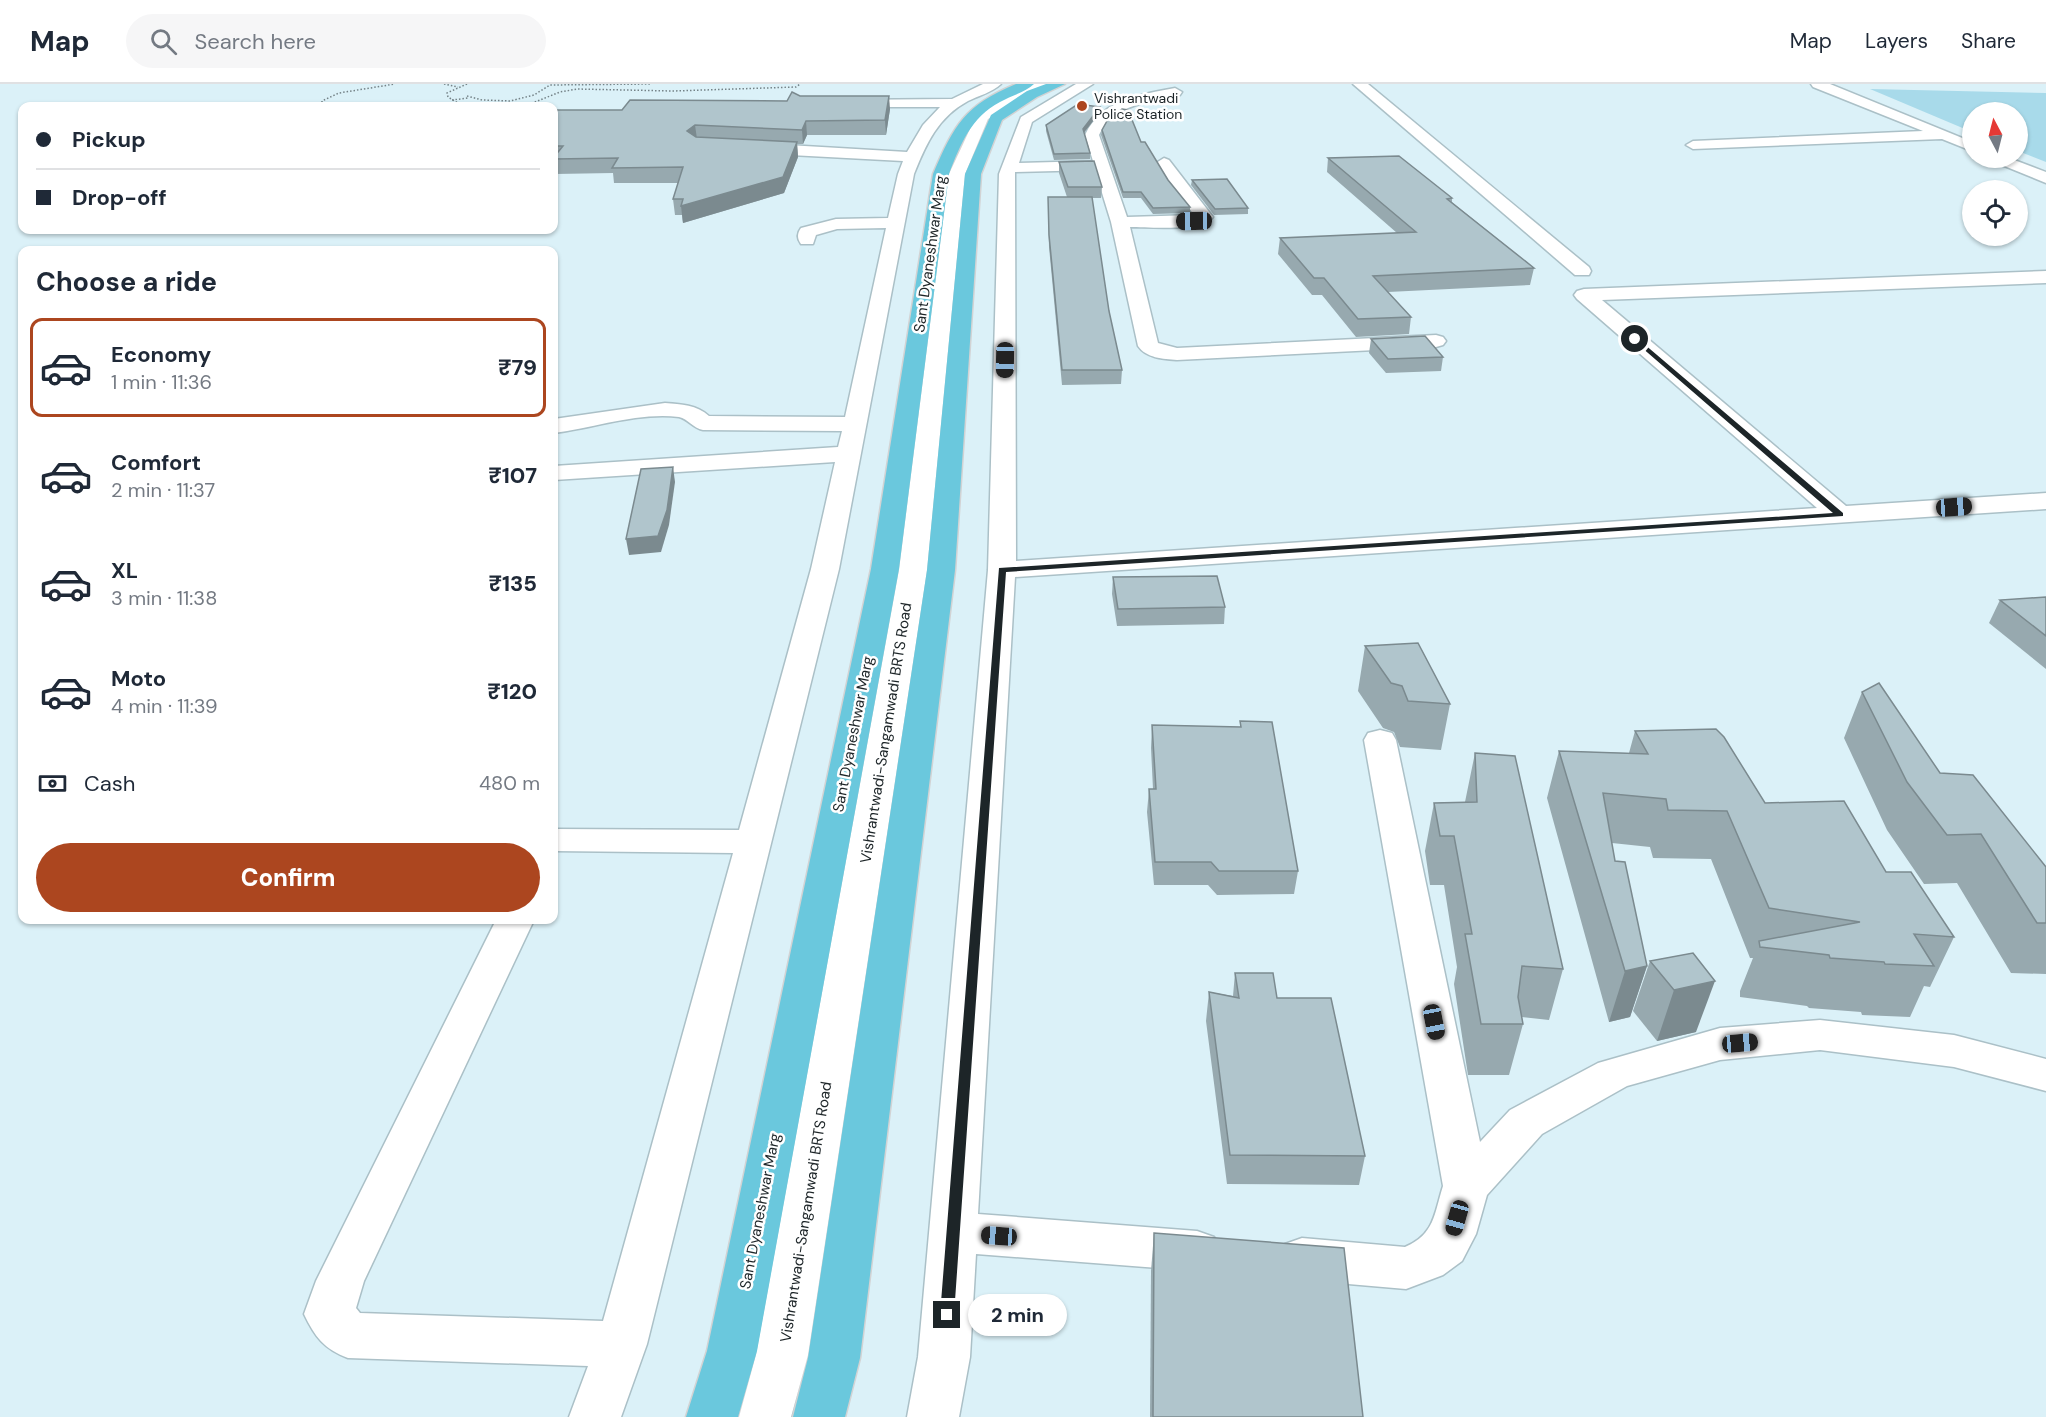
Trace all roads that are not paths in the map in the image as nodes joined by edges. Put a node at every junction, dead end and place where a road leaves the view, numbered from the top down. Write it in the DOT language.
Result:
graph roads {
  1 [pos="1086,84"];
  2 [pos="1360,84"];
  3 [pos="1818,84"];
  4 [pos="1175,92"];
  5 [pos="1043,96"];
  6 [pos="956,101"];
  7 [pos="836,103"];
  8 [pos="1944,135"];
  9 [pos="1962,143"];
  10 [pos="1693,145"];
  11 [pos="734,147"];
  12 [pos="912,157"];
  13 [pos="1164,163"];
  14 [pos="1100,165"];
  15 [pos="1009,168"];
  16 [pos="2022,168"];
  17 [pos="2046,178"];
  18 [pos="1120,222"];
  19 [pos="896,223"];
  20 [pos="807,240"];
  21 [pos="1582,271"];
  22 [pos="2046,278"];
  23 [pos="1436,341"];
  24 [pos="558,426"];
  25 [pos="851,439"];
  26 [pos="558,472"];
  27 [pos="2046,501"];
  28 [pos="1840,515"];
  29 [pos="1002,570"];
  30 [pos="1380,740"];
  31 [pos="558,840"];
  32 [pos="753,842"];
  33 [pos="513,924"];
  34 [pos="2046,1075"];
  35 [pos="1466,1186"];
  36 [pos="953,1232"];
  37 [pos="622,1344"];
  38 [pos="595,1417"];
  39 [pos="712,1417"];
  40 [pos="765,1417"];
  41 [pos="819,1417"];
  42 [pos="933,1417"];
  1 -- 5 [label="street, Vishrantwadi-Sangamwadi BRTS Road"];
  2 -- 21 [label="street"];
  3 -- 8 [label="street"];
  4 -- 14 [label="street"];
  5 -- 15 [label="street"];
  5 -- 39 [label="main road, Sant Dyaneshwar Marg"];
  5 -- 40 [label="street, Vishrantwadi-Sangamwadi BRTS Road"];
  5 -- 41 [label="main road, Sant Dyaneshwar Marg"];
  6 -- 7 [label="street"];
  6 -- 12 [label="street"];
  8 -- 9 [label="street"];
  8 -- 10 [label="street"];
  11 -- 12 [label="street"];
  12 -- 19 [label="street"];
  13 -- 18 [label="street"];
  14 -- 15 [label="street"];
  14 -- 18 [label="street"];
  15 -- 29 [label="street"];
  16 -- 17 [label="street"];
  18 -- 23 [label="street"];
  19 -- 20 [label="street"];
  19 -- 25 [label="street"];
  22 -- 28 [label="street"];
  24 -- 25 [label="street"];
  25 -- 26 [label="street"];
  25 -- 32 [label="street"];
  27 -- 28 [label="street"];
  28 -- 29 [label="street"];
  29 -- 36 [label="street"];
  30 -- 35 [label="street"];
  31 -- 32 [label="street"];
  32 -- 37 [label="street"];
  33 -- 37 [label="street"];
  34 -- 35 [label="street"];
  35 -- 36 [label="street"];
  36 -- 42 [label="street"];
  37 -- 38 [label="street"];
}
